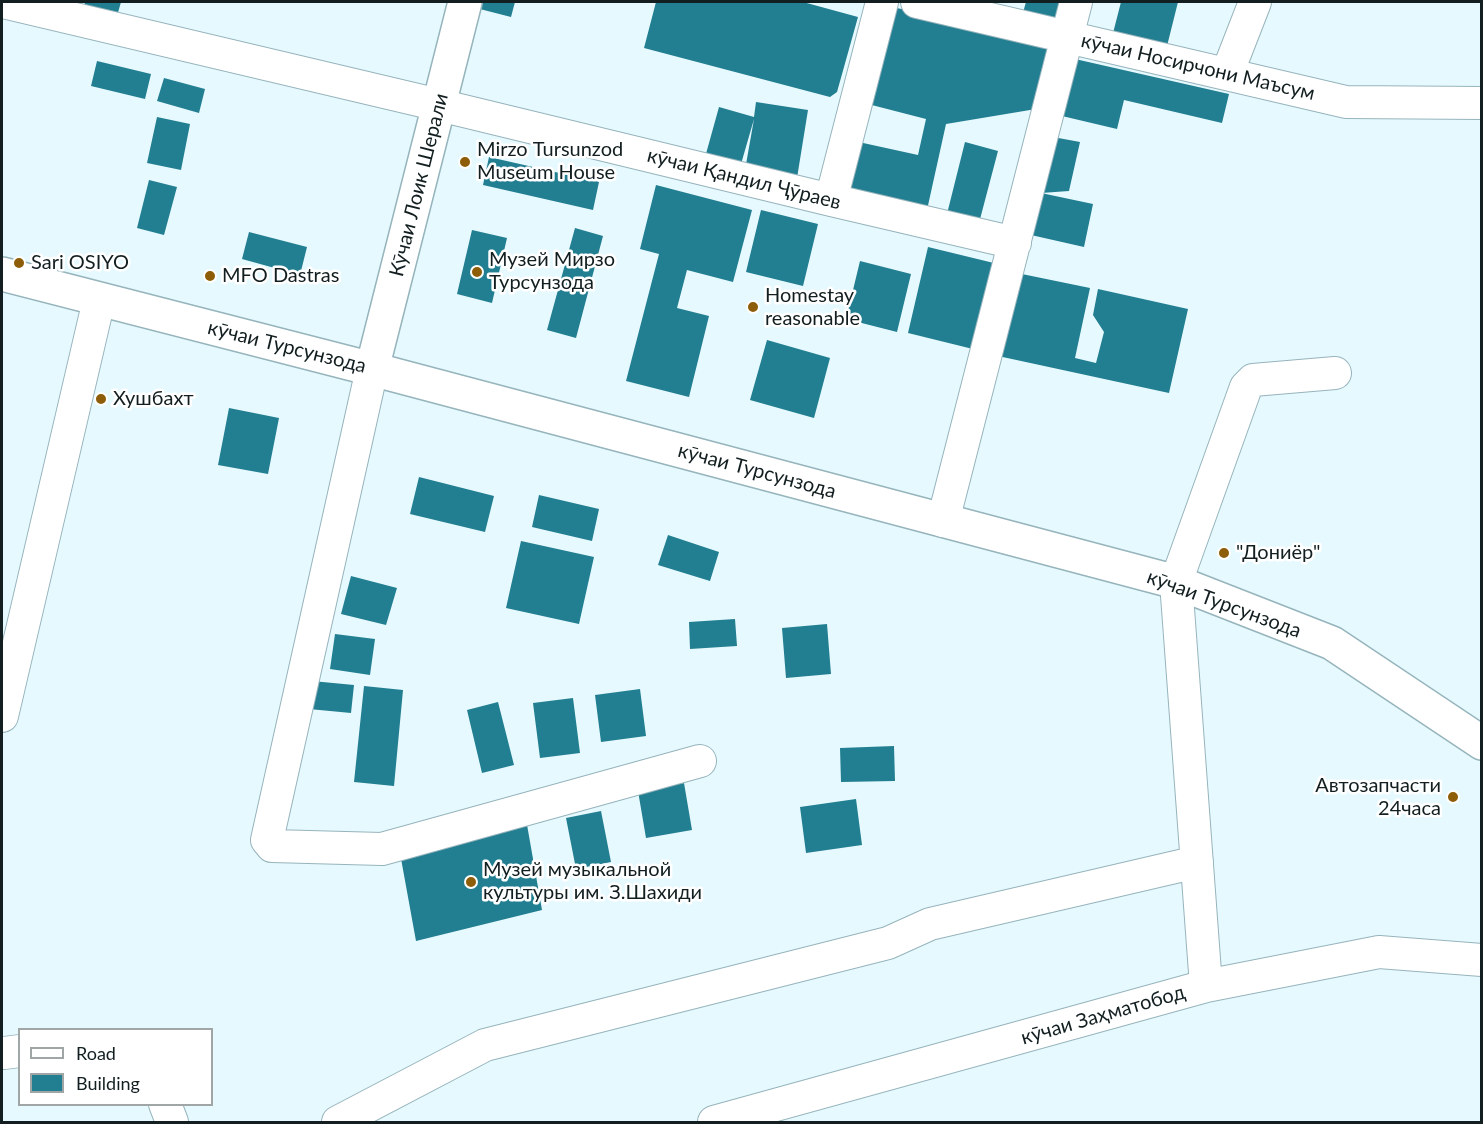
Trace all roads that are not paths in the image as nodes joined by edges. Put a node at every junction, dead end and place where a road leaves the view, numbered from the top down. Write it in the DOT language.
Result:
graph roads {
  1 [pos="3,2"];
  2 [pos="465,2"];
  3 [pos="882,2"];
  4 [pos="917,2"];
  5 [pos="1076,2"];
  6 [pos="1255,2"];
  7 [pos="35,5"];
  8 [pos="1068,37"];
  9 [pos="1227,74"];
  10 [pos="1482,103"];
  11 [pos="439,105"];
  12 [pos="831,200"];
  13 [pos="1015,243"];
  14 [pos="2,274"];
  15 [pos="99,300"];
  16 [pos="372,369"];
  17 [pos="1335,373"];
  18 [pos="943,521"];
  19 [pos="1176,582"];
  20 [pos="2,716"];
  21 [pos="1482,743"];
  22 [pos="700,761"];
  23 [pos="1197,861"];
  24 [pos="1482,960"];
  25 [pos="1206,986"];
  26 [pos="166,1106"];
  27 [pos="172,1122"];
  28 [pos="338,1122"];
  29 [pos="714,1122"];
  1 -- 7 [label="street, кӯчаи Қандил Ҷӯраев"];
  2 -- 11 [label="main road, Кӯчаи Лоик Шерали"];
  3 -- 12 [label="street"];
  4 -- 8 [label="street, кӯчаи Носирчони Маъсум"];
  5 -- 8 [label="street"];
  6 -- 9 [label="street"];
  7 -- 11 [label="street, кӯчаи Қандил Ҷӯраев"];
  8 -- 9 [label="street, кӯчаи Носирчони Маъсум"];
  8 -- 13 [label="street"];
  9 -- 10 [label="street, кӯчаи Носирчони Маъсум"];
  11 -- 12 [label="street, кӯчаи Қандил Ҷӯраев"];
  11 -- 16 [label="main road, Кӯчаи Лоик Шерали"];
  12 -- 13 [label="street, кӯчаи Қандил Ҷӯраев"];
  13 -- 18 [label="street"];
  14 -- 15 [label="main road, кӯчаи Турсунзода"];
  15 -- 16 [label="main road, кӯчаи Турсунзода"];
  15 -- 20 [label="street"];
  16 -- 18 [label="main road, кӯчаи Турсунзода"];
  16 -- 22 [label="street"];
  17 -- 19 [label="street"];
  18 -- 19 [label="main road, кӯчаи Турсунзода"];
  19 -- 21 [label="main road, кӯчаи Турсунзода"];
  19 -- 23 [label="street, кӯчаи Заҳматобод"];
  23 -- 25 [label="street, кӯчаи Заҳматобод"];
  23 -- 28 [label="street"];
  24 -- 25 [label="street"];
  25 -- 29 [label="street, кӯчаи Заҳматобод"];
  26 -- 27 [label="street"];
}
